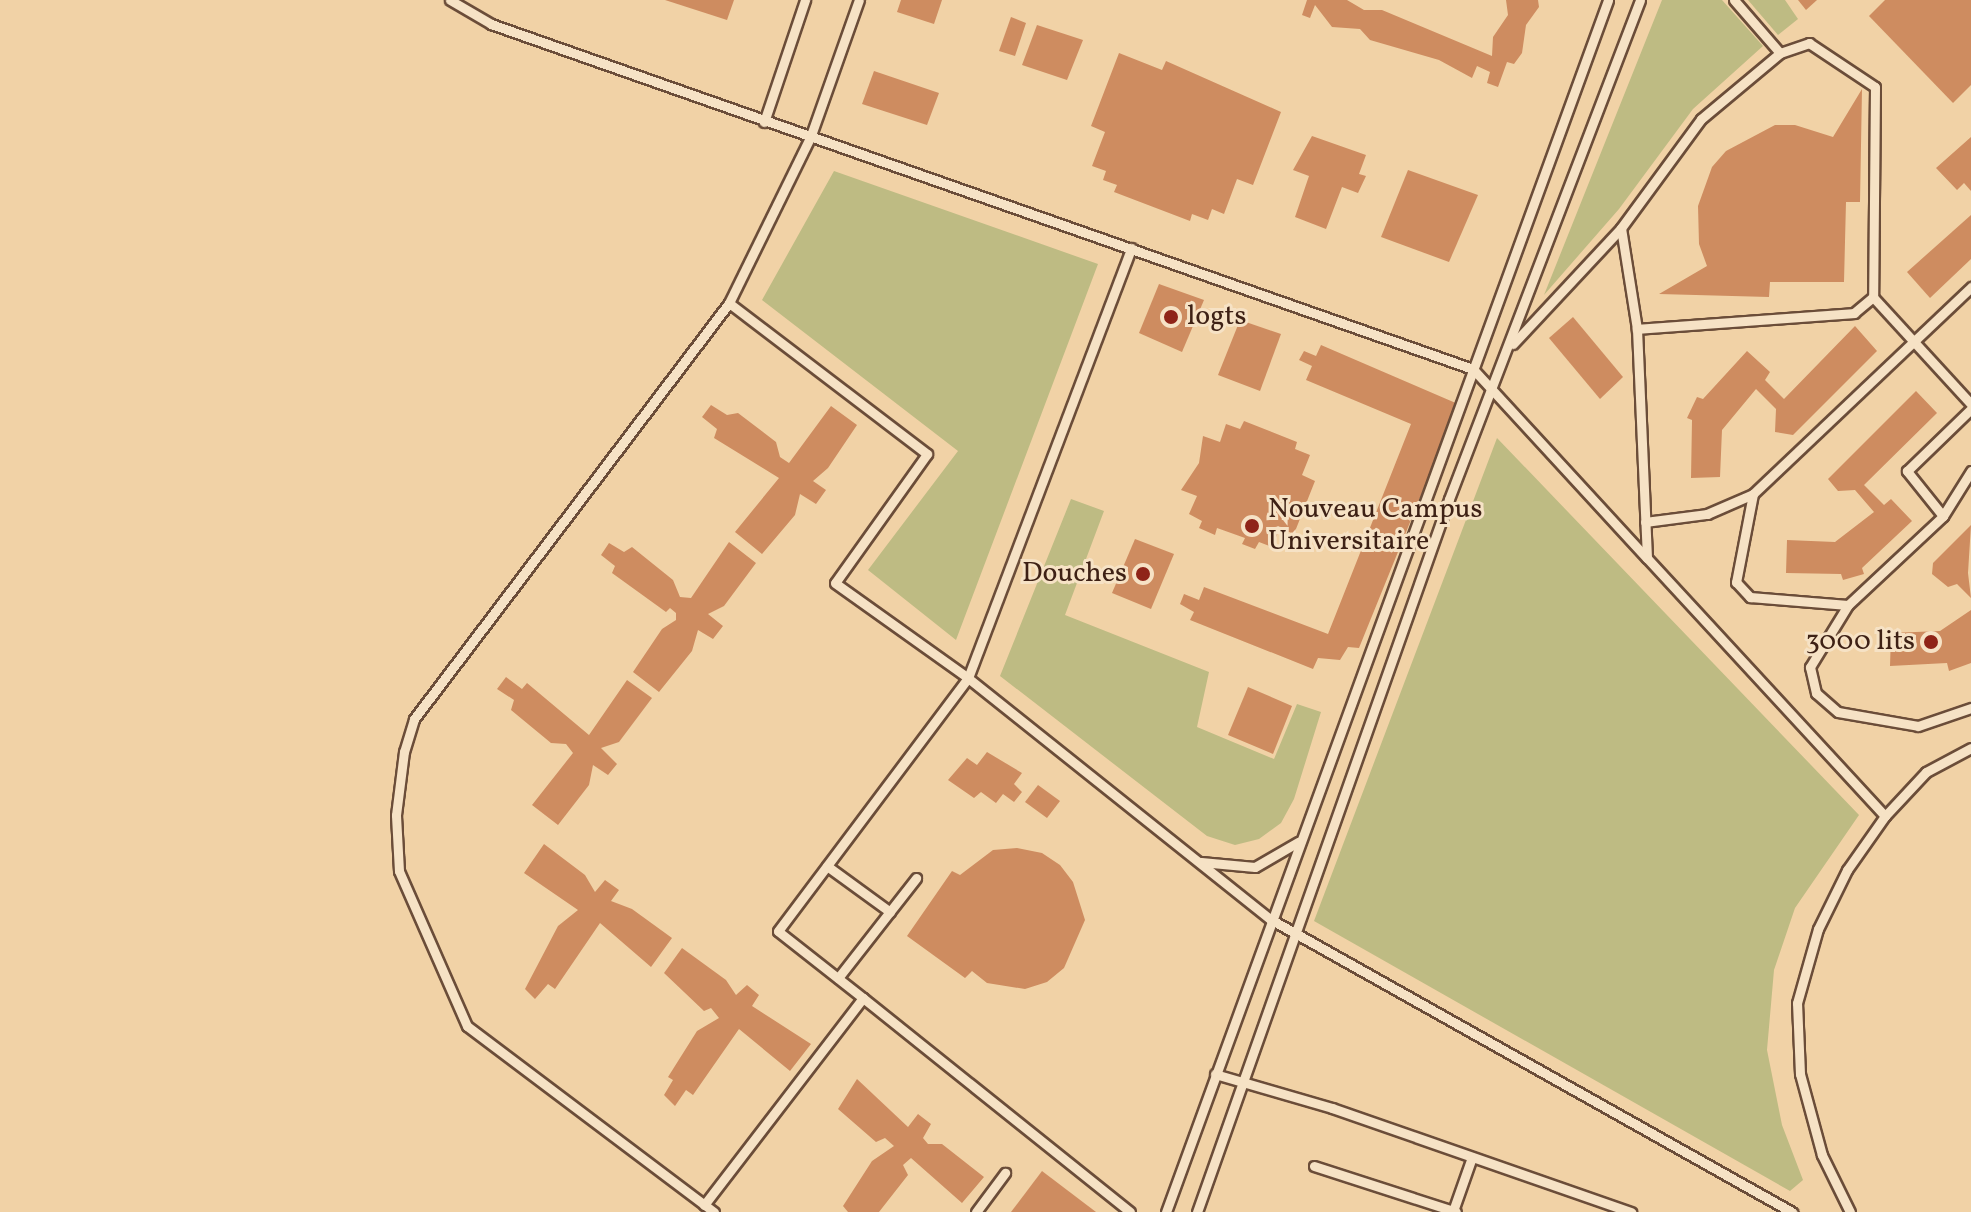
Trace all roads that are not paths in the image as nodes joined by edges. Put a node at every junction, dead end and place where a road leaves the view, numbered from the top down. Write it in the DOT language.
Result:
graph roads {
  1 [pos="450,0"];
  2 [pos="805,0"];
  3 [pos="859,0"];
  4 [pos="1608,0"];
  5 [pos="1640,0"];
  6 [pos="1734,0"];
  7 [pos="1780,53"];
  8 [pos="764,122"];
  9 [pos="810,138"];
  10 [pos="1621,228"];
  11 [pos="1131,248"];
  12 [pos="1971,287"];
  13 [pos="1873,297"];
  14 [pos="729,303"];
  15 [pos="1637,329"];
  16 [pos="1912,342"];
  17 [pos="1508,350"];
  18 [pos="1473,369"];
  19 [pos="1493,390"];
  20 [pos="1971,407"];
  21 [pos="1971,471"];
  22 [pos="1753,494"];
  23 [pos="1943,516"];
  24 [pos="1645,522"];
  25 [pos="1647,558"];
  26 [pos="1848,605"];
  27 [pos="968,678"];
  28 [pos="1971,708"];
  29 [pos="1971,748"];
  30 [pos="1885,816"];
  31 [pos="1298,842"];
  32 [pos="1198,862"];
  33 [pos="827,866"];
  34 [pos="916,878"];
  35 [pos="890,912"];
  36 [pos="1270,919"];
  37 [pos="1293,934"];
  38 [pos="838,978"];
  39 [pos="863,998"];
  40 [pos="1215,1074"];
  41 [pos="1241,1083"];
  42 [pos="1472,1157"];
  43 [pos="1314,1166"];
  44 [pos="1005,1173"];
  45 [pos="704,1205"];
  46 [pos="714,1212"];
  47 [pos="976,1212"];
  48 [pos="1130,1212"];
  49 [pos="1166,1212"];
  50 [pos="1197,1212"];
  51 [pos="1454,1212"];
  52 [pos="1631,1212"];
  53 [pos="1792,1212"];
  54 [pos="1850,1212"];
  1 -- 8 [label="lane"];
  2 -- 8 [label="lane"];
  3 -- 9 [label="lane"];
  4 -- 18 [label="lane"];
  5 -- 17 [label="lane"];
  6 -- 7 [label="lane"];
  7 -- 10 [label="lane"];
  7 -- 13 [label="lane"];
  8 -- 9 [label="lane"];
  9 -- 11 [label="lane"];
  9 -- 14 [label="lane"];
  10 -- 15 [label="lane"];
  10 -- 17 [label="lane"];
  11 -- 18 [label="lane"];
  11 -- 27 [label="lane"];
  12 -- 16 [label="lane"];
  13 -- 15 [label="lane"];
  13 -- 16 [label="lane"];
  14 -- 27 [label="lane"];
  14 -- 45 [label="lane"];
  15 -- 24 [label="lane"];
  16 -- 20 [label="lane"];
  16 -- 22 [label="lane"];
  17 -- 19 [label="lane"];
  18 -- 19 [label="lane"];
  18 -- 31 [label="lane"];
  19 -- 25 [label="lane"];
  19 -- 37 [label="lane"];
  20 -- 23 [label="lane"];
  21 -- 23 [label="lane"];
  22 -- 24 [label="lane"];
  22 -- 26 [label="lane"];
  23 -- 26 [label="lane"];
  24 -- 25 [label="lane"];
  25 -- 30 [label="lane"];
  26 -- 28 [label="lane"];
  27 -- 32 [label="lane"];
  27 -- 33 [label="lane"];
  29 -- 30 [label="lane"];
  30 -- 54 [label="lane"];
  31 -- 32 [label="lane"];
  31 -- 36 [label="lane"];
  32 -- 36 [label="lane"];
  33 -- 35 [label="lane"];
  33 -- 38 [label="lane"];
  34 -- 35 [label="lane"];
  35 -- 38 [label="lane"];
  36 -- 37 [label="lane"];
  36 -- 40 [label="lane"];
  37 -- 41 [label="lane"];
  37 -- 53 [label="lane"];
  38 -- 39 [label="lane"];
  39 -- 45 [label="lane"];
  39 -- 48 [label="lane"];
  40 -- 41 [label="lane"];
  40 -- 49 [label="lane"];
  41 -- 42 [label="lane"];
  41 -- 50 [label="lane"];
  42 -- 51 [label="lane"];
  42 -- 52 [label="lane"];
  43 -- 51 [label="lane"];
  44 -- 47 [label="lane"];
  45 -- 46 [label="lane"];
}
